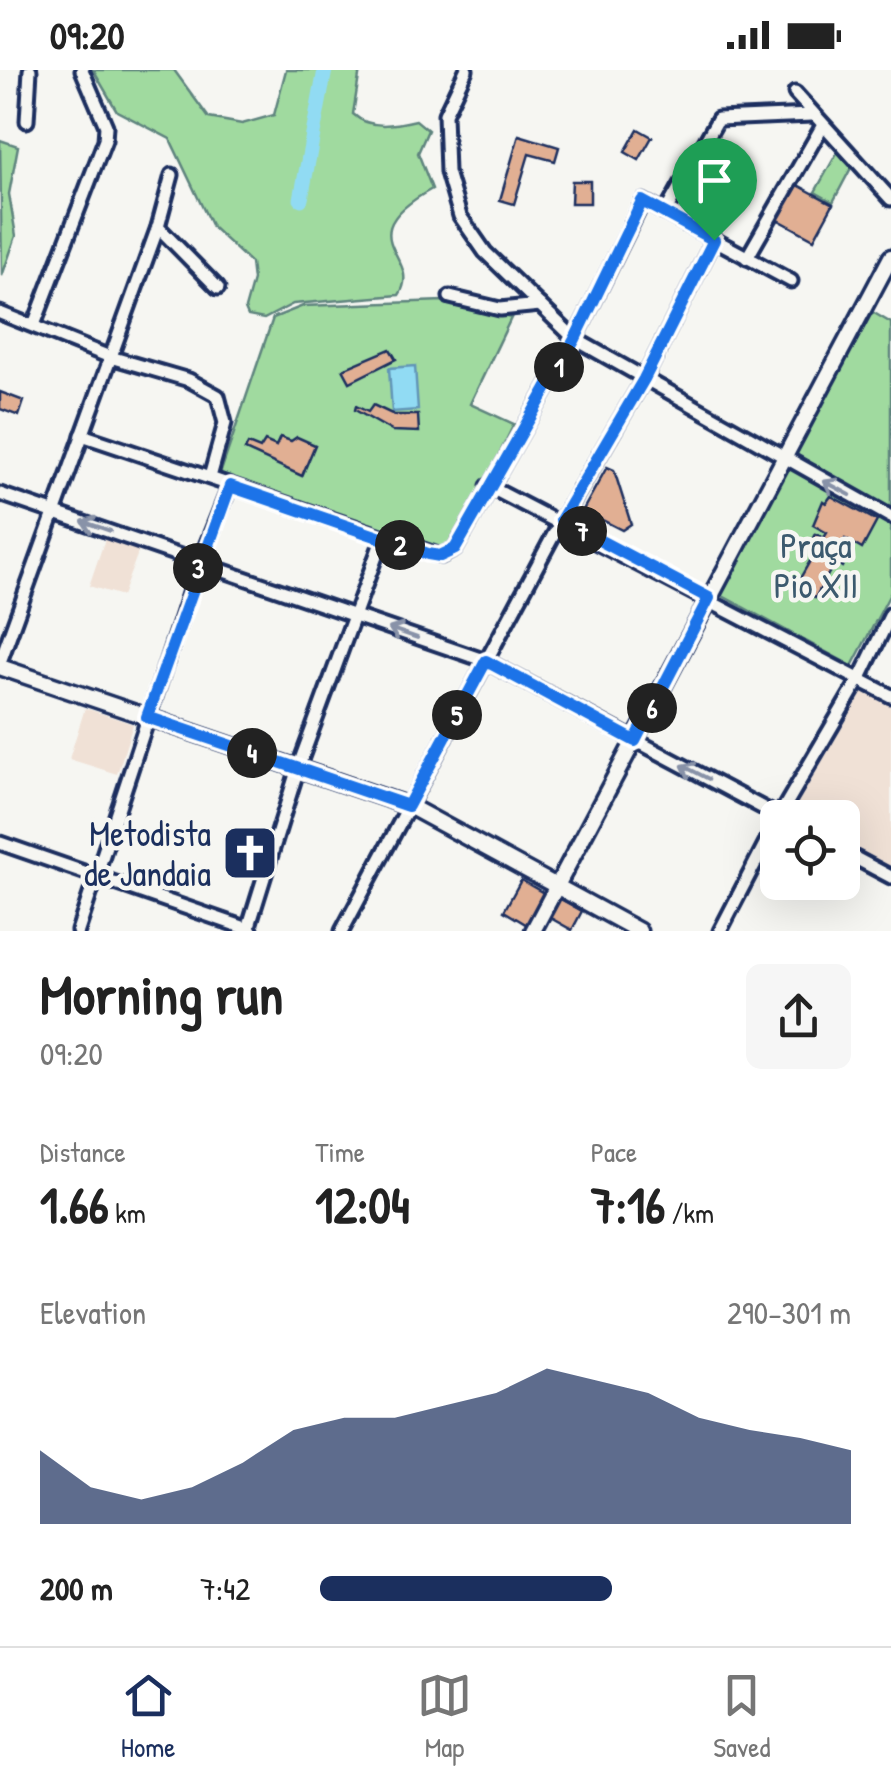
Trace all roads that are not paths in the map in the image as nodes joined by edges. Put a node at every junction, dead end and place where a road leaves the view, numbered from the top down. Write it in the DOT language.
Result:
graph roads {
  1 [pos="30,70"];
  2 [pos="82,70"];
  3 [pos="466,70"];
  4 [pos="795,93"];
  5 [pos="812,115"];
  6 [pos="28,121"];
  7 [pos="823,126"];
  8 [pos="172,174"];
  9 [pos="891,200"];
  10 [pos="664,214"];
  11 [pos="158,227"];
  12 [pos="714,240"];
  13 [pos="891,257"];
  14 [pos="746,258"];
  15 [pos="791,282"];
  16 [pos="218,288"];
  17 [pos="450,297"];
  18 [pos="540,306"];
  19 [pos="0,312"];
  20 [pos="34,325"];
  21 [pos="575,339"];
  22 [pos="110,356"];
  23 [pos="644,379"];
  24 [pos="82,435"];
  25 [pos="782,460"];
  26 [pos="210,477"];
  27 [pos="230,486"];
  28 [pos="488,486"];
  29 [pos="0,494"];
  30 [pos="52,511"];
  31 [pos="891,518"];
  32 [pos="561,520"];
  33 [pos="382,540"];
  34 [pos="200,563"];
  35 [pos="709,598"];
  36 [pos="891,614"];
  37 [pos="351,615"];
  38 [pos="486,661"];
  39 [pos="0,665"];
  40 [pos="860,680"];
  41 [pos="891,696"];
  42 [pos="147,717"];
  43 [pos="635,741"];
  44 [pos="298,768"];
  45 [pos="790,800"];
  46 [pos="408,806"];
  47 [pos="760,808"];
  48 [pos="0,844"];
  49 [pos="760,854"];
  50 [pos="860,860"];
  51 [pos="891,877"];
  52 [pos="98,878"];
  53 [pos="556,886"];
  54 [pos="251,930"];
  55 [pos="78,931"];
  56 [pos="342,931"];
  57 [pos="533,931"];
  58 [pos="639,931"];
  59 [pos="720,931"];
  1 -- 6 [label="street"];
  2 -- 20 [label="street"];
  3 -- 18 [label="street"];
  4 -- 5 [label="street"];
  5 -- 7 [label="street"];
  5 -- 10 [label="street"];
  7 -- 9 [label="street"];
  7 -- 14 [label="street"];
  8 -- 11 [label="street"];
  10 -- 12 [label="street"];
  10 -- 21 [label="street"];
  11 -- 16 [label="street"];
  11 -- 22 [label="street"];
  12 -- 14 [label="street"];
  12 -- 23 [label="street"];
  13 -- 25 [label="street"];
  14 -- 15 [label="street"];
  17 -- 18 [label="street"];
  18 -- 21 [label="street"];
  19 -- 20 [label="street"];
  20 -- 22 [label="street"];
  21 -- 23 [label="street"];
  21 -- 28 [label="street"];
  22 -- 24 [label="street"];
  22 -- 26 [label="street"];
  23 -- 25 [label="street"];
  23 -- 32 [label="street"];
  24 -- 26 [label="street"];
  24 -- 30 [label="street"];
  31 -- 25 [label="street, one-way"];
  25 -- 35 [label="street"];
  26 -- 27 [label="street"];
  27 -- 33 [label="street"];
  27 -- 34 [label="street"];
  28 -- 32 [label="street"];
  28 -- 33 [label="street"];
  29 -- 30 [label="street"];
  34 -- 30 [label="street, one-way"];
  30 -- 39 [label="street"];
  32 -- 35 [label="street"];
  32 -- 38 [label="street"];
  33 -- 37 [label="street"];
  34 -- 37 [label="street"];
  34 -- 42 [label="street"];
  35 -- 40 [label="street"];
  35 -- 43 [label="street"];
  36 -- 40 [label="street"];
  38 -- 37 [label="street, one-way"];
  37 -- 44 [label="street"];
  38 -- 43 [label="street"];
  38 -- 46 [label="street"];
  39 -- 42 [label="street"];
  40 -- 41 [label="street"];
  40 -- 45 [label="street"];
  42 -- 44 [label="street"];
  42 -- 52 [label="street"];
  47 -- 43 [label="street, one-way"];
  43 -- 53 [label="street"];
  44 -- 46 [label="street"];
  44 -- 54 [label="street"];
  46 -- 53 [label="street"];
  46 -- 56 [label="street"];
  48 -- 52 [label="street"];
  49 -- 59 [label="street"];
  50 -- 51 [label="street"];
  52 -- 54 [label="street"];
  52 -- 55 [label="street"];
  53 -- 57 [label="street"];
  53 -- 58 [label="street"];
}
